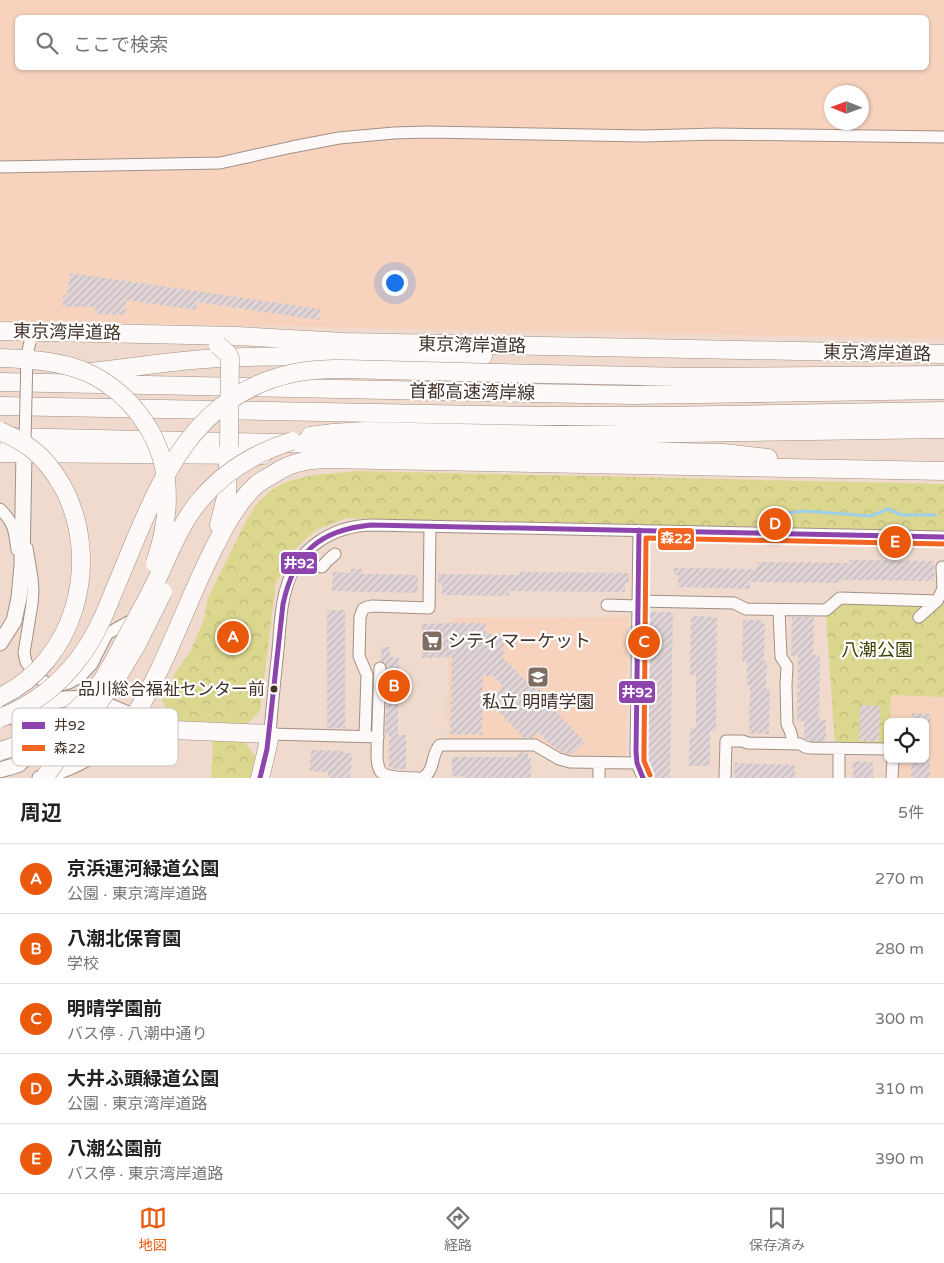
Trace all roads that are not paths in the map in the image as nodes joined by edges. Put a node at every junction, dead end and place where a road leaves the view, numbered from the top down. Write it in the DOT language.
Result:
graph roads {
  1 [pos="944,137"];
  2 [pos="0,167"];
  3 [pos="0,331"];
  4 [pos="84,333"];
  5 [pos="37,337"];
  6 [pos="556,346"];
  7 [pos="944,354"];
  8 [pos="0,358"];
  9 [pos="944,375"];
  10 [pos="633,376"];
  11 [pos="0,380"];
  12 [pos="944,390"];
  13 [pos="0,406"];
  14 [pos="944,411"];
  15 [pos="941,430"];
  16 [pos="0,431"];
  17 [pos="0,437"];
  18 [pos="292,441"];
  19 [pos="25,447"];
  20 [pos="229,451"];
  21 [pos="0,453"];
  22 [pos="326,459"];
  23 [pos="858,470"];
  24 [pos="944,471"];
  25 [pos="0,509"];
  26 [pos="23,526"];
  27 [pos="430,526"];
  28 [pos="639,530"];
  29 [pos="944,537"];
  30 [pos="335,554"];
  31 [pos="22,565"];
  32 [pos="322,567"];
  33 [pos="942,567"];
  34 [pos="204,568"];
  35 [pos="936,601"];
  36 [pos="638,603"];
  37 [pos="607,605"];
  38 [pos="779,610"];
  39 [pos="919,617"];
  40 [pos="128,622"];
  41 [pos="0,643"];
  42 [pos="380,668"];
  43 [pos="109,669"];
  44 [pos="0,698"];
  45 [pos="16,708"];
  46 [pos="23,708"];
  47 [pos="78,708"];
  48 [pos="95,708"];
  49 [pos="115,708"];
  50 [pos="139,708"];
  51 [pos="0,711"];
  52 [pos="12,714"];
  53 [pos="12,717"];
  54 [pos="0,718"];
  55 [pos="178,730"];
  56 [pos="270,734"];
  57 [pos="365,736"];
  58 [pos="378,736"];
  59 [pos="793,744"];
  60 [pos="12,747"];
  61 [pos="839,748"];
  62 [pos="884,749"];
  63 [pos="0,751"];
  64 [pos="599,763"];
  65 [pos="637,763"];
  66 [pos="893,763"];
  67 [pos="12,766"];
  68 [pos="52,766"];
  69 [pos="73,766"];
  70 [pos="0,770"];
  71 [pos="38,778"];
  72 [pos="44,778"];
  73 [pos="260,778"];
  74 [pos="417,778"];
  75 [pos="422,778"];
  76 [pos="599,778"];
  77 [pos="643,778"];
  78 [pos="725,778"];
  79 [pos="839,778"];
  80 [pos="892,778"];
  1 -- 2 [label="street"];
  3 -- 5 [label="highway, 東京湾岸道路"];
  4 -- 5 [label="highway, 東京湾岸道路"];
  4 -- 6 [label="highway, 東京湾岸道路"];
  4 -- 20 [label="highway, bridge"];
  5 -- 19 [label="street, bridge"];
  6 -- 7 [label="highway, 東京湾岸道路"];
  6 -- 11 [label="highway"];
  7 -- 10 [label="highway"];
  8 -- 40 [label="highway, bridge"];
  9 -- 10 [label="highway"];
  10 -- 46 [label="highway, bridge"];
  11 -- 12 [label="highway, 首都高速湾岸線"];
  13 -- 14 [label="highway, 首都高速湾岸線"];
  15 -- 18 [label="highway"];
  16 -- 44 [label="highway, bridge"];
  17 -- 23 [label="highway"];
  18 -- 43 [label="highway, bridge"];
  18 -- 48 [label="highway, bridge"];
  19 -- 20 [label="highway"];
  19 -- 21 [label="highway"];
  19 -- 26 [label="main road"];
  20 -- 22 [label="highway"];
  20 -- 34 [label="highway"];
  22 -- 23 [label="highway"];
  22 -- 34 [label="highway"];
  23 -- 24 [label="highway"];
  25 -- 31 [label="street"];
  26 -- 31 [label="main road"];
  26 -- 40 [label="street, bridge"];
  27 -- 28 [label="street"];
  27 -- 56 [label="street"];
  27 -- 57 [label="street"];
  28 -- 29 [label="street"];
  28 -- 36 [label="street"];
  30 -- 32 [label="street"];
  31 -- 41 [label="main road"];
  33 -- 35 [label="street"];
  34 -- 50 [label="highway"];
  35 -- 38 [label="street"];
  35 -- 39 [label="street"];
  36 -- 37 [label="street"];
  36 -- 38 [label="street"];
  36 -- 65 [label="street"];
  38 -- 59 [label="street"];
  40 -- 43 [label="highway, bridge"];
  42 -- 58 [label="street"];
  43 -- 47 [label="highway, bridge"];
  45 -- 49 [label="main road"];
  51 -- 53 [label="main road"];
  52 -- 54 [label="highway, bridge"];
  55 -- 56 [label="highway"];
  56 -- 57 [label="street"];
  56 -- 73 [label="highway"];
  57 -- 58 [label="street"];
  58 -- 74 [label="street"];
  59 -- 61 [label="street"];
  59 -- 78 [label="street"];
  60 -- 63 [label="highway, bridge"];
  61 -- 62 [label="street"];
  61 -- 79 [label="street"];
  64 -- 65 [label="street"];
  64 -- 75 [label="street"];
  64 -- 76 [label="street"];
  65 -- 77 [label="street"];
  66 -- 80 [label="street"];
  67 -- 70 [label="main road"];
  68 -- 72 [label="highway, bridge"];
  69 -- 71 [label="main road"];
}
